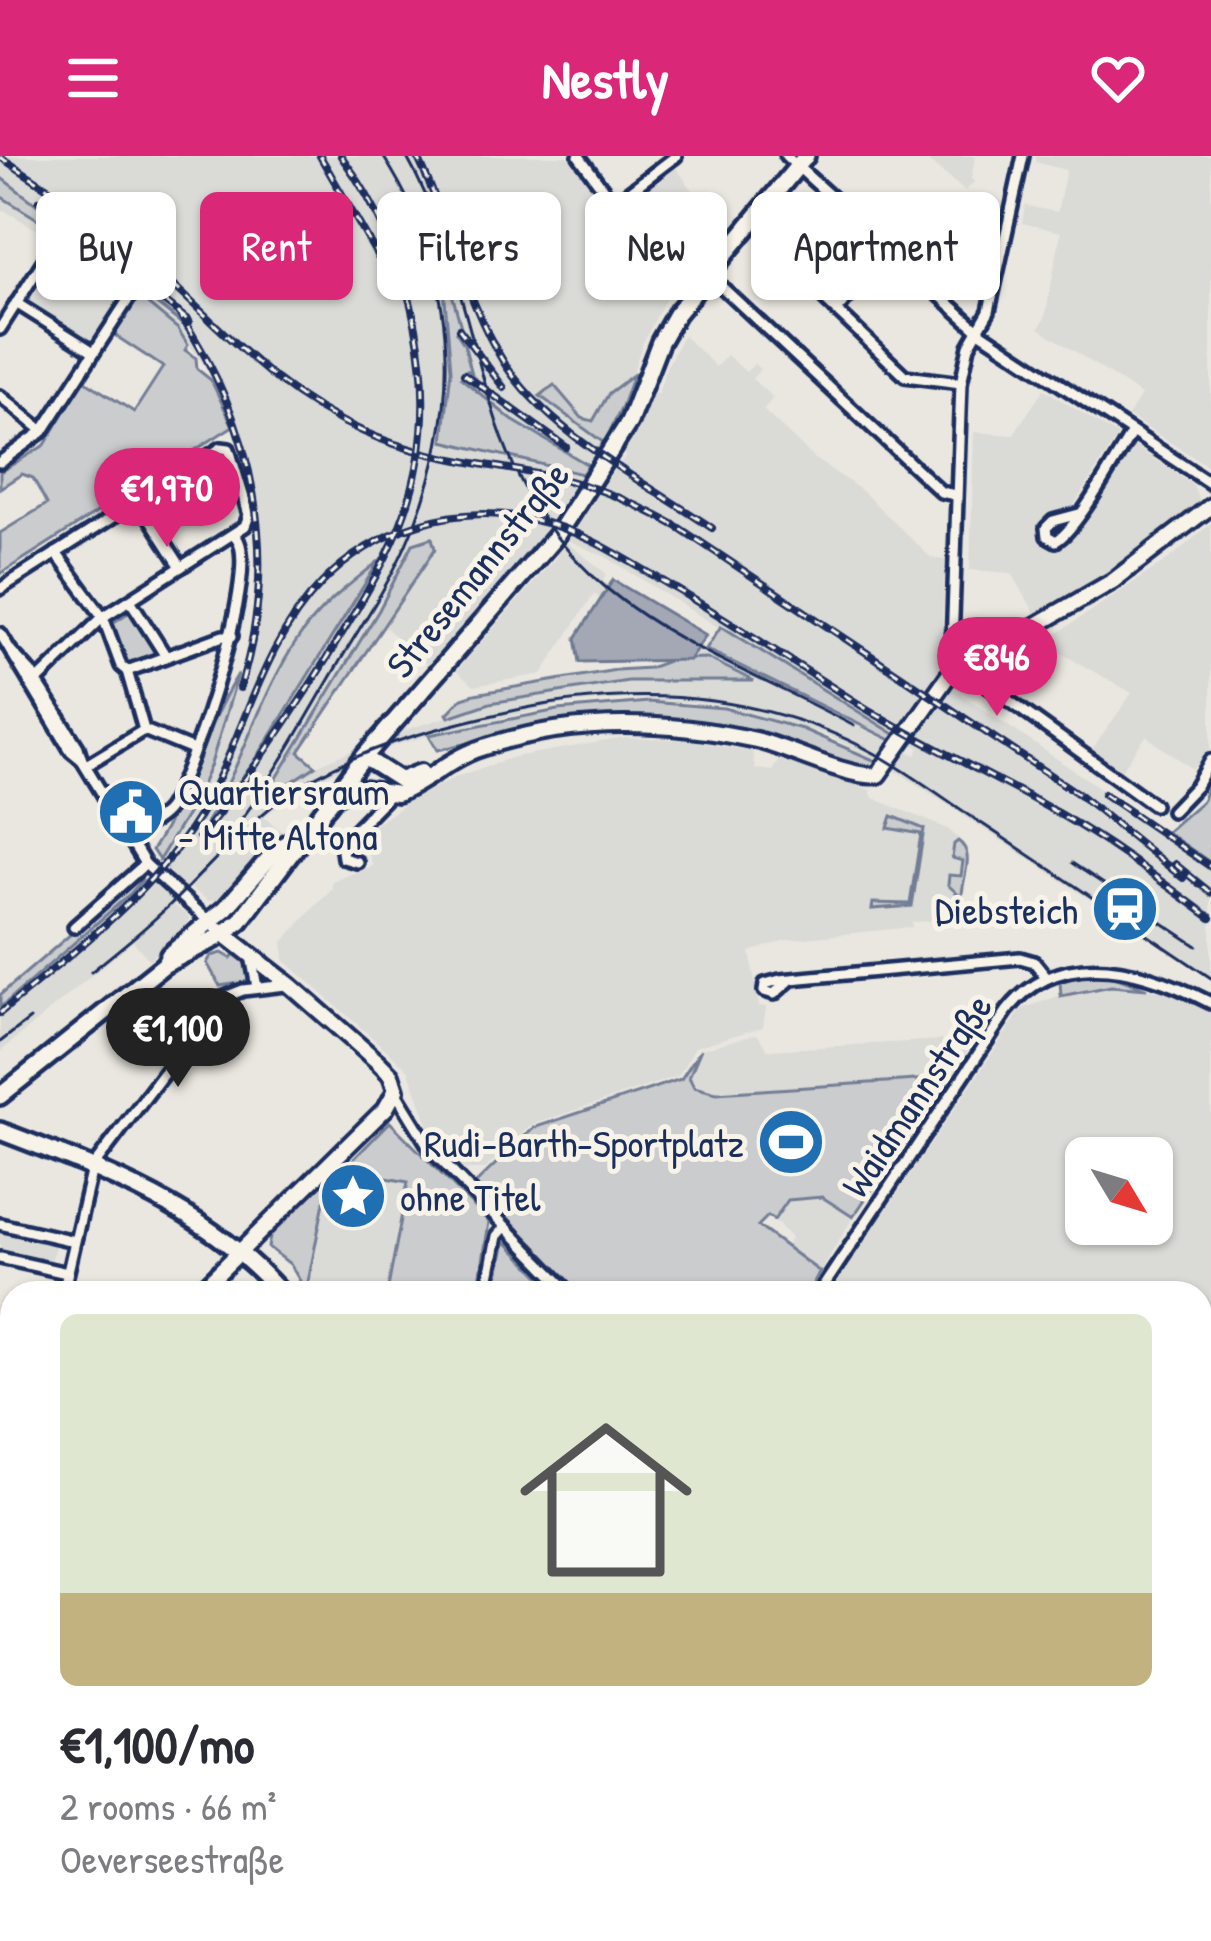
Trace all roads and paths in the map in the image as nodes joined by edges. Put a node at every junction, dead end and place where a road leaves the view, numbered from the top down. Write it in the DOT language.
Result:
graph roads {
  1 [pos="579,156"];
  2 [pos="650,156"];
  3 [pos="676,156"];
  4 [pos="1023,156"];
  5 [pos="796,159"];
  6 [pos="660,168"];
  7 [pos="605,192"];
  8 [pos="629,192"];
  9 [pos="773,192"];
  10 [pos="751,221"];
  11 [pos="727,251"];
  12 [pos="36,272"];
  13 [pos="727,292"];
  14 [pos="128,300"];
  15 [pos="687,300"];
  16 [pos="826,300"];
  17 [pos="846,300"];
  18 [pos="16,303"];
  19 [pos="837,310"];
  20 [pos="0,329"];
  21 [pos="979,331"];
  22 [pos="94,352"];
  23 [pos="961,383"];
  24 [pos="0,396"];
  25 [pos="44,431"];
  26 [pos="1132,432"];
  27 [pos="0,462"];
  28 [pos="1211,484"];
  29 [pos="955,495"];
  30 [pos="138,500"];
  31 [pos="1211,506"];
  32 [pos="1079,514"];
  33 [pos="235,536"];
  34 [pos="56,554"];
  35 [pos="181,567"];
  36 [pos="0,589"];
  37 [pos="130,600"];
  38 [pos="103,617"];
  39 [pos="0,633"];
  40 [pos="232,637"];
  41 [pos="166,656"];
  42 [pos="963,664"];
  43 [pos="127,671"];
  44 [pos="34,685"];
  45 [pos="144,730"];
  46 [pos="193,750"];
  47 [pos="364,757"];
  48 [pos="1211,760"];
  49 [pos="84,763"];
  50 [pos="396,786"];
  51 [pos="369,789"];
  52 [pos="332,797"];
  53 [pos="1154,805"];
  54 [pos="372,809"];
  55 [pos="1172,812"];
  56 [pos="363,819"];
  57 [pos="130,835"];
  58 [pos="357,862"];
  59 [pos="145,864"];
  60 [pos="74,927"];
  61 [pos="217,928"];
  62 [pos="251,956"];
  63 [pos="1047,978"];
  64 [pos="789,981"];
  65 [pos="291,986"];
  66 [pos="257,987"];
  67 [pos="1211,1003"];
  68 [pos="396,1093"];
  69 [pos="0,1096"];
  70 [pos="0,1131"];
  71 [pos="92,1168"];
  72 [pos="0,1224"];
  73 [pos="505,1227"];
  74 [pos="74,1241"];
  75 [pos="238,1249"];
  76 [pos="0,1258"];
  77 [pos="68,1273"];
  78 [pos="66,1281"];
  79 [pos="209,1281"];
  80 [pos="269,1281"];
  81 [pos="488,1281"];
  82 [pos="558,1281"];
  83 [pos="827,1281"];
  1 -- 7 [label="street"];
  2 -- 6 [label="street"];
  3 -- 6 [label="street"];
  4 -- 21 [label="street"];
  5 -- 9 [label="main road, Stresemannstraße"];
  5 -- 21 [label="street"];
  6 -- 8 [label="street"];
  10 -- 11 [label="main road, Stresemannstraße"];
  12 -- 18 [label="street"];
  13 -- 29 [label="street"];
  14 -- 22 [label="street"];
  15 -- 47 [label="main road, Stresemannstraße"];
  16 -- 19 [label="street"];
  17 -- 19 [label="street"];
  18 -- 20 [label="street"];
  18 -- 22 [label="street"];
  19 -- 23 [label="street"];
  21 -- 23 [label="street"];
  21 -- 26 [label="street"];
  22 -- 25 [label="street"];
  23 -- 29 [label="street"];
  24 -- 25 [label="street"];
  25 -- 27 [label="street"];
  26 -- 28 [label="street"];
  26 -- 32 [label="street"];
  29 -- 42 [label="street"];
  30 -- 33 [label="street"];
  30 -- 34 [label="street"];
  30 -- 35 [label="street"];
  31 -- 42 [label="street"];
  33 -- 35 [label="street"];
  33 -- 40 [label="street"];
  34 -- 36 [label="street"];
  34 -- 38 [label="street"];
  35 -- 37 [label="street"];
  37 -- 38 [label="street"];
  37 -- 41 [label="street"];
  38 -- 43 [label="street"];
  38 -- 44 [label="street"];
  39 -- 44 [label="street"];
  40 -- 41 [label="street"];
  40 -- 46 [label="street"];
  41 -- 43 [label="street"];
  42 -- 50 [label="street"];
  42 -- 53 [label="street"];
  43 -- 45 [label="street"];
  44 -- 49 [label="street"];
  45 -- 46 [label="street"];
  45 -- 49 [label="street"];
  46 -- 57 [label="street"];
  47 -- 50 [label="street"];
  47 -- 52 [label="main road, Stresemannstraße"];
  48 -- 55 [label="street"];
  49 -- 57 [label="street"];
  50 -- 51 [label="street"];
  50 -- 54 [label="street"];
  50 -- 56 [label="street"];
  51 -- 52 [label="street"];
  51 -- 54 [label="street"];
  52 -- 61 [label="main road, Stresemannstraße"];
  54 -- 56 [label="street"];
  56 -- 58 [label="street"];
  57 -- 59 [label="street"];
  59 -- 60 [label="street"];
  59 -- 61 [label="street"];
  61 -- 62 [label="street"];
  61 -- 69 [label="main road, Stresemannstraße"];
  62 -- 65 [label="street"];
  62 -- 66 [label="street"];
  63 -- 64 [label="street"];
  63 -- 67 [label="street, Waidmannstraße"];
  63 -- 83 [label="street, Waidmannstraße"];
  65 -- 66 [label="street"];
  65 -- 68 [label="street"];
  66 -- 71 [label="street"];
  68 -- 73 [label="street"];
  68 -- 75 [label="street"];
  70 -- 71 [label="main road"];
  71 -- 74 [label="street"];
  71 -- 75 [label="main road"];
  72 -- 74 [label="street"];
  73 -- 81 [label="street"];
  73 -- 82 [label="street"];
  74 -- 77 [label="street"];
  75 -- 79 [label="street"];
  75 -- 80 [label="main road"];
  76 -- 77 [label="street"];
  77 -- 78 [label="street"];
}
